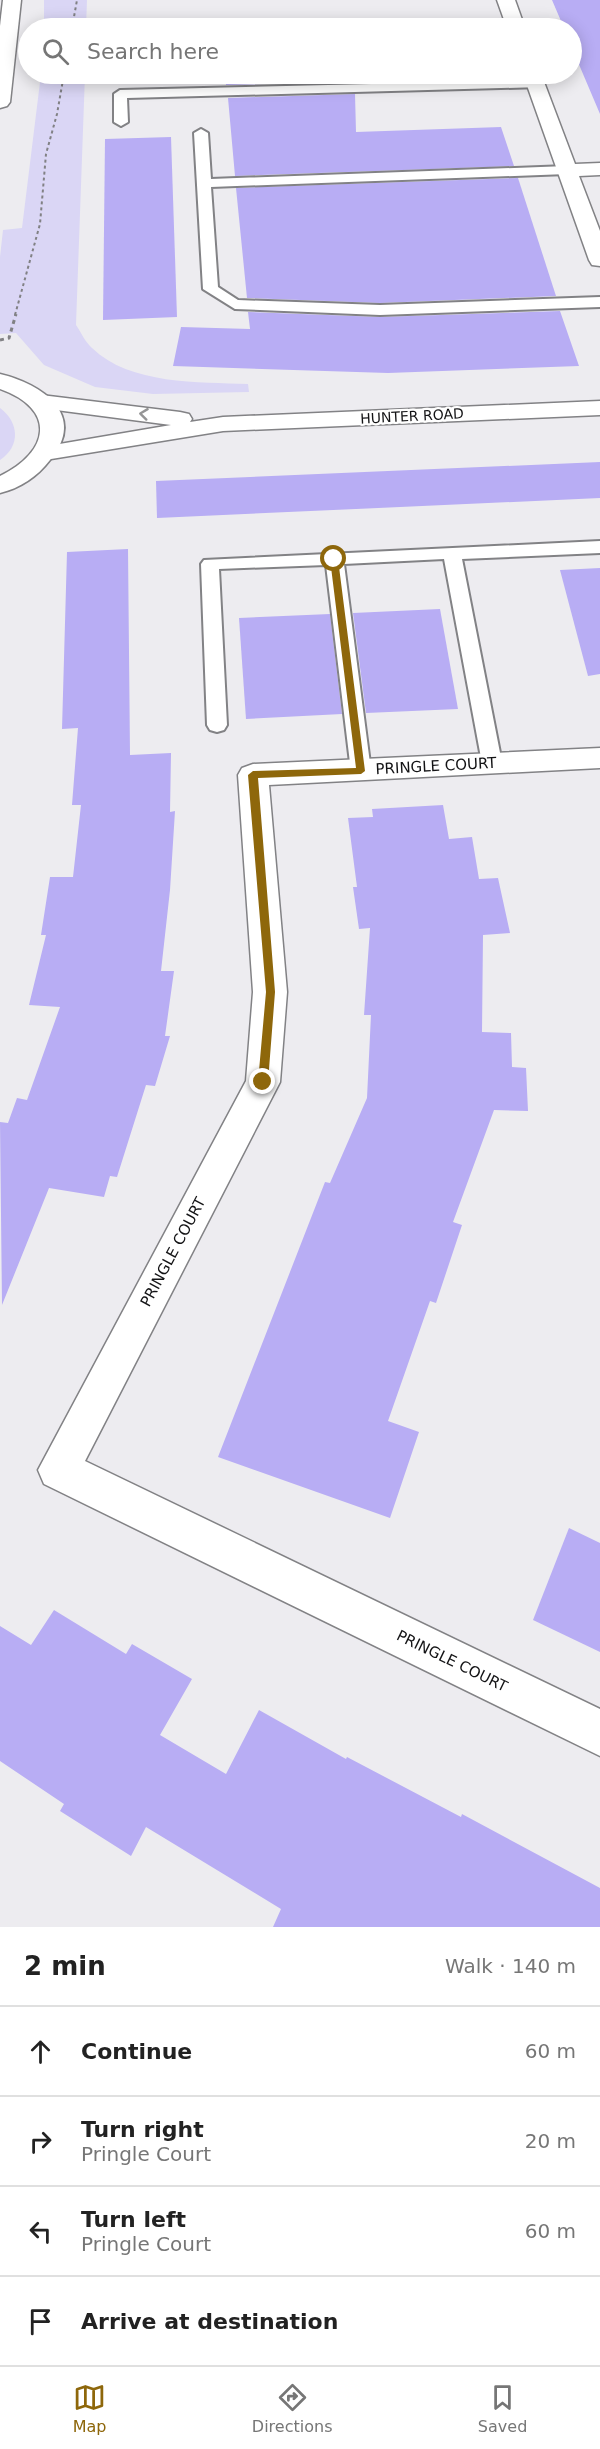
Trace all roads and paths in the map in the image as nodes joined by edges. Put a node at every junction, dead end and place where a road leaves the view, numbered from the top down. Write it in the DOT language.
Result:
graph roads {
  1 [pos="12,0"];
  2 [pos="77,0"];
  3 [pos="506,0"];
  4 [pos="74,18"];
  5 [pos="512,18"];
  6 [pos="62,84"];
  7 [pos="396,84"];
  8 [pos="536,84"];
  9 [pos="0,102"];
  10 [pos="121,122"];
  11 [pos="201,133"];
  12 [pos="600,169"];
  13 [pos="567,170"];
  14 [pos="204,183"];
  15 [pos="600,260"];
  16 [pos="600,302"];
  17 [pos="0,340"];
  18 [pos="0,381"];
  19 [pos="41,402"];
  20 [pos="600,408"];
  21 [pos="223,424"];
  22 [pos="45,453"];
  23 [pos="0,485"];
  24 [pos="600,547"];
  25 [pos="452,554"];
  26 [pos="334,559"];
  27 [pos="217,724"];
  28 [pos="600,758"];
  29 [pos="492,764"];
  30 [pos="361,771"];
  31 [pos="600,1733"];
  1 -- 9 [label="street"];
  2 -- 4 [label="path"];
  3 -- 5 [label="street"];
  6 -- 17 [label="path"];
  7 -- 10 [label="lane"];
  8 -- 13 [label="street"];
  11 -- 14 [label="lane"];
  12 -- 13 [label="street"];
  13 -- 14 [label="lane"];
  13 -- 15 [label="street"];
  14 -- 16 [label="lane"];
  18 -- 19 [label="street"];
  21 -- 19 [label="street, HUNTER ROAD, one-way"];
  19 -- 22 [label="street"];
  20 -- 21 [label="street, HUNTER ROAD"];
  21 -- 22 [label="street, HUNTER ROAD"];
  22 -- 23 [label="street"];
  24 -- 25 [label="lane"];
  25 -- 26 [label="lane"];
  25 -- 29 [label="lane"];
  26 -- 27 [label="lane"];
  26 -- 30 [label="lane"];
  28 -- 29 [label="street, PRINGLE COURT"];
  29 -- 30 [label="street, PRINGLE COURT"];
  30 -- 31 [label="street, PRINGLE COURT"];
}
